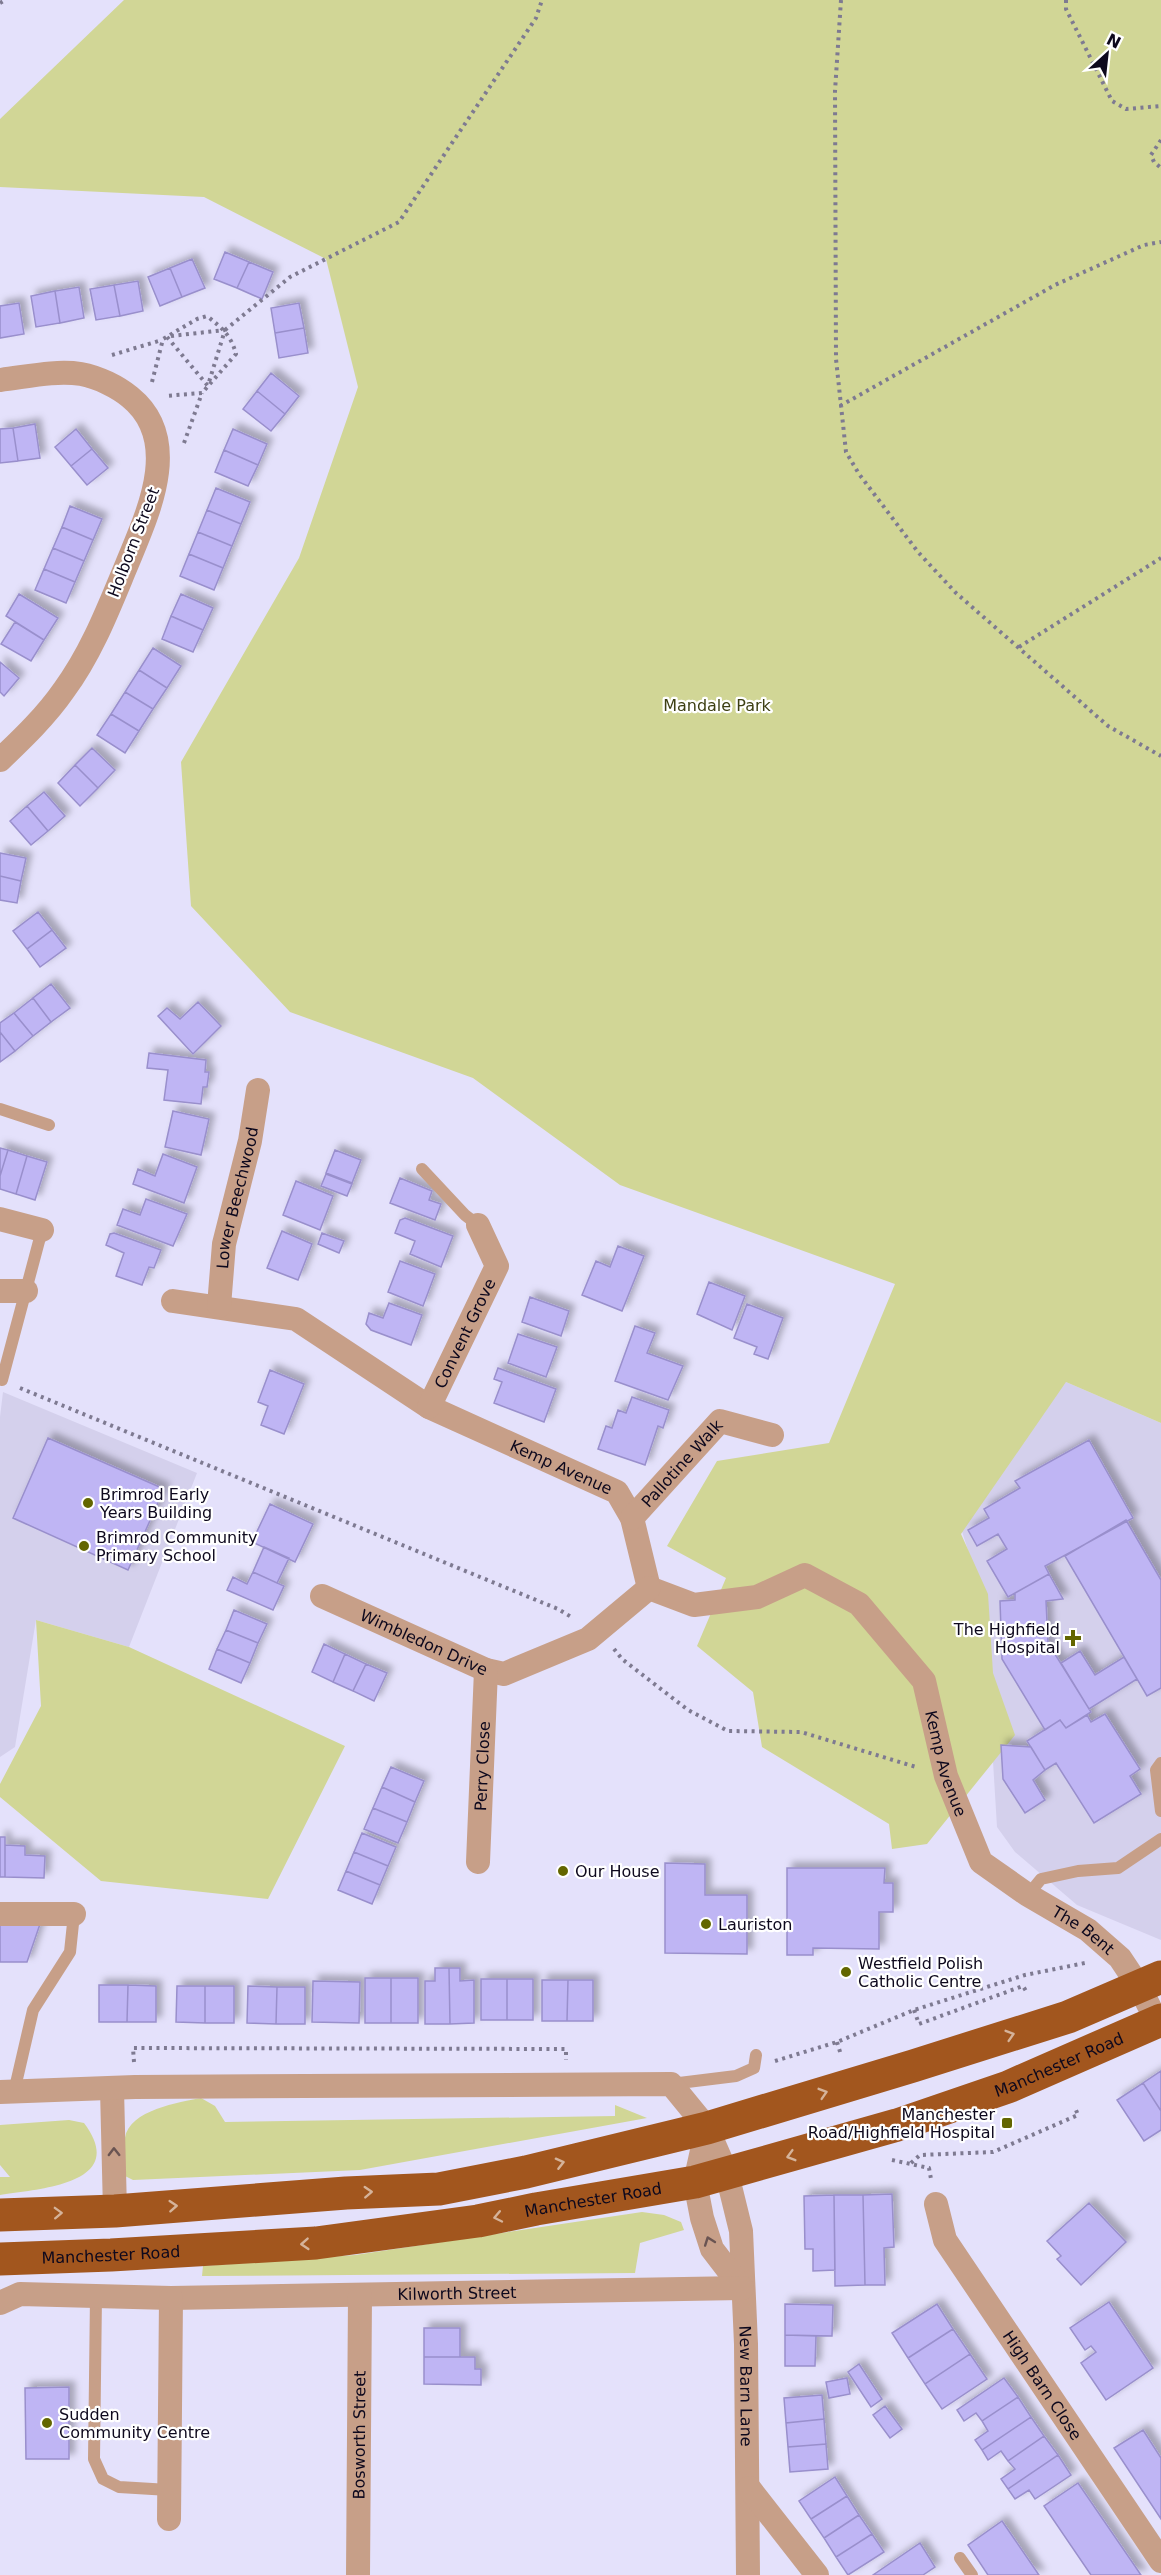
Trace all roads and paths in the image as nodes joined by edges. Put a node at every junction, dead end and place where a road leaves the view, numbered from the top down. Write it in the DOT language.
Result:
graph roads {
  1 [pos="5,0"];
  2 [pos="542,0"];
  3 [pos="841,0"];
  4 [pos="1066,0"];
  5 [pos="0,3"];
  6 [pos="1161,106"];
  7 [pos="1161,140"];
  8 [pos="1161,168"];
  9 [pos="1161,242"];
  10 [pos="225,330"];
  11 [pos="165,338"];
  12 [pos="82,374"];
  13 [pos="0,380"];
  14 [pos="208,386"];
  15 [pos="145,402"];
  16 [pos="840,406"];
  17 [pos="1161,558"];
  18 [pos="1019,647"];
  19 [pos="1161,756"];
  20 [pos="0,760"];
  21 [pos="258,1090"];
  22 [pos="0,1109"];
  23 [pos="49,1125"];
  24 [pos="422,1169"];
  25 [pos="0,1219"];
  26 [pos="478,1225"];
  27 [pos="42,1230"];
  28 [pos="0,1291"];
  29 [pos="27,1291"];
  30 [pos="173,1301"];
  31 [pos="219,1306"];
  32 [pos="2,1380"];
  33 [pos="429,1407"];
  34 [pos="772,1435"];
  35 [pos="632,1518"];
  36 [pos="649,1588"];
  37 [pos="322,1596"];
  38 [pos="598,1633"];
  39 [pos="486,1670"];
  40 [pos="1161,1763"];
  41 [pos="946,1776"];
  42 [pos="1161,1811"];
  43 [pos="1161,1839"];
  44 [pos="478,1862"];
  45 [pos="981,1862"];
  46 [pos="1028,1895"];
  47 [pos="0,1914"];
  48 [pos="74,1914"];
  49 [pos="1120,1958"];
  50 [pos="1150,1982"];
  51 [pos="1026,1991"];
  52 [pos="914,2010"];
  53 [pos="1159,2021"];
  54 [pos="566,2049"];
  55 [pos="755,2061"];
  56 [pos="134,2067"];
  57 [pos="671,2084"];
  58 [pos="112,2089"];
  59 [pos="7,2092"];
  60 [pos="1076,2110"];
  61 [pos="707,2128"];
  62 [pos="887,2159"];
  63 [pos="910,2164"];
  64 [pos="727,2174"];
  65 [pos="695,2182"];
  66 [pos="936,2204"];
  67 [pos="115,2211"];
  68 [pos="0,2215"];
  69 [pos="0,2259"];
  70 [pos="742,2288"];
  71 [pos="360,2295"];
  72 [pos="96,2296"];
  73 [pos="171,2298"];
  74 [pos="0,2303"];
  75 [pos="748,2488"];
  76 [pos="169,2490"];
  77 [pos="169,2518"];
  78 [pos="960,2558"];
  79 [pos="1161,2561"];
  80 [pos="357,2575"];
  81 [pos="748,2575"];
  82 [pos="817,2575"];
  83 [pos="972,2575"];
  1 -- 5 [label="path"];
  2 -- 10 [label="path"];
  3 -- 16 [label="path"];
  4 -- 6 [label="path"];
  7 -- 8 [label="path"];
  9 -- 16 [label="path"];
  10 -- 11 [label="path"];
  10 -- 11 [label="path"];
  10 -- 14 [label="path"];
  10 -- 14 [label="path"];
  11 -- 12 [label="path"];
  11 -- 14 [label="path"];
  11 -- 15 [label="path"];
  12 -- 13 [label="street"];
  12 -- 15 [label="street"];
  14 -- 15 [label="path"];
  15 -- 20 [label="street, Holborn Street"];
  16 -- 18 [label="path"];
  17 -- 18 [label="path"];
  18 -- 19 [label="path"];
  21 -- 31 [label="street, Lower Beechwood"];
  22 -- 23 [label="lane"];
  24 -- 26 [label="lane"];
  25 -- 27 [label="street"];
  26 -- 33 [label="street, Convent Grove"];
  27 -- 29 [label="lane"];
  28 -- 29 [label="street"];
  29 -- 32 [label="lane"];
  30 -- 31 [label="street, Kemp Avenue"];
  31 -- 33 [label="street, Kemp Avenue"];
  32 -- 38 [label="path"];
  33 -- 35 [label="street, Kemp Avenue"];
  34 -- 35 [label="street, Pallotine Walk"];
  35 -- 36 [label="street, Kemp Avenue"];
  36 -- 38 [label="street, Wimbledon Drive"];
  36 -- 41 [label="street, Kemp Avenue"];
  37 -- 39 [label="street, Wimbledon Drive"];
  38 -- 39 [label="street, Wimbledon Drive"];
  38 -- 41 [label="path"];
  39 -- 44 [label="street, Perry Close"];
  40 -- 42 [label="lane"];
  41 -- 45 [label="street, Kemp Avenue"];
  43 -- 46 [label="lane"];
  45 -- 46 [label="street, The Bent"];
  46 -- 49 [label="street, The Bent"];
  47 -- 48 [label="street"];
  48 -- 59 [label="lane"];
  49 -- 50 [label="street, The Bent"];
  49 -- 52 [label="path"];
  50 -- 53 [label="street, The Bent"];
  61 -- 50 [label="highway, one-way"];
  51 -- 52 [label="path"];
  52 -- 55 [label="path"];
  53 -- 64 [label="highway, Manchester Road, one-way"];
  54 -- 56 [label="path"];
  55 -- 57 [label="lane"];
  57 -- 58 [label="street"];
  57 -- 61 [label="street"];
  58 -- 59 [label="street"];
  67 -- 58 [label="street, one-way"];
  60 -- 63 [label="path"];
  61 -- 64 [label="street, New Barn Lane"];
  61 -- 65 [label="street"];
  67 -- 61 [label="highway, one-way"];
  62 -- 63 [label="path"];
  63 -- 66 [label="path"];
  64 -- 65 [label="highway, Manchester Road"];
  64 -- 70 [label="street, New Barn Lane"];
  65 -- 69 [label="highway, Manchester Road, one-way"];
  70 -- 65 [label="street, one-way"];
  66 -- 79 [label="street, High Barn Close"];
  68 -- 67 [label="highway, one-way"];
  70 -- 71 [label="street, Kilworth Street"];
  70 -- 75 [label="street, New Barn Lane"];
  71 -- 73 [label="street, Kilworth Street"];
  71 -- 80 [label="street, Bosworth Street"];
  72 -- 73 [label="street, Kilworth Street"];
  72 -- 74 [label="street, Kilworth Street"];
  72 -- 76 [label="lane"];
  73 -- 76 [label="street"];
  75 -- 81 [label="street, New Barn Lane"];
  75 -- 82 [label="street"];
  76 -- 77 [label="street"];
  78 -- 83 [label="lane"];
}
